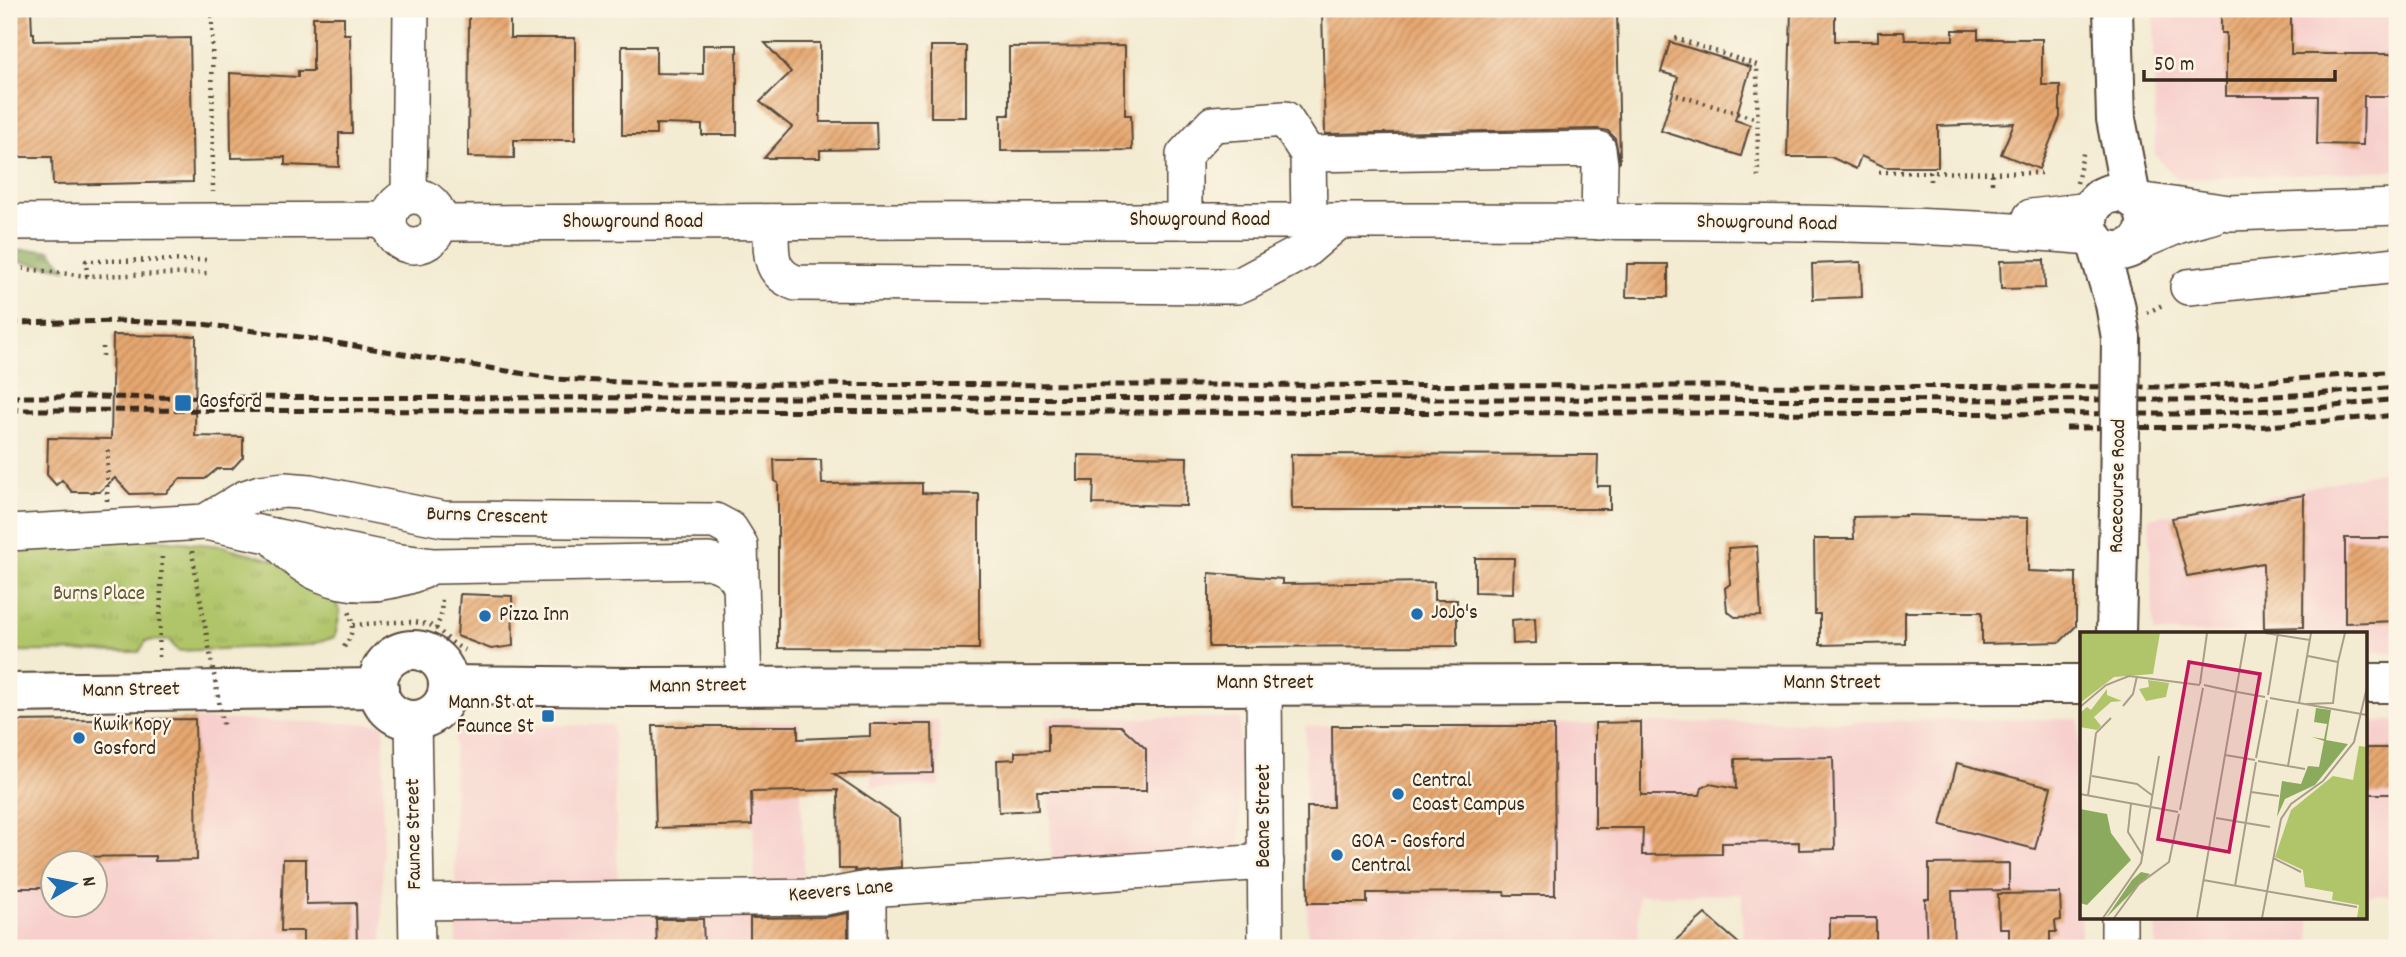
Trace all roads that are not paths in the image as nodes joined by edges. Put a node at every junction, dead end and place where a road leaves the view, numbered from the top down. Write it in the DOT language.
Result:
graph roads {
  1 [pos="411,9"];
  2 [pos="2113,9"];
  3 [pos="1308,153"];
  4 [pos="2397,207"];
  5 [pos="399,208"];
  6 [pos="1184,221"];
  7 [pos="1324,221"];
  8 [pos="9,222"];
  9 [pos="771,222"];
  10 [pos="1599,222"];
  11 [pos="2114,223"];
  12 [pos="2397,265"];
  13 [pos="2188,287"];
  14 [pos="205,522"];
  15 [pos="9,533"];
  16 [pos="741,586"];
  17 [pos="2116,632"];
  18 [pos="2368,683"];
  19 [pos="2397,683"];
  20 [pos="1264,684"];
  21 [pos="2080,684"];
  22 [pos="449,685"];
  23 [pos="744,686"];
  24 [pos="379,688"];
  25 [pos="9,693"];
  26 [pos="412,720"];
  27 [pos="1266,862"];
  28 [pos="868,889"];
  29 [pos="416,902"];
  30 [pos="2119,918"];
  31 [pos="417,948"];
  32 [pos="868,948"];
  33 [pos="1266,948"];
  34 [pos="2119,948"];
  1 -- 5 [label="street"];
  2 -- 11 [label="main road, Racecourse Road"];
  3 -- 6 [label="street"];
  3 -- 7 [label="street"];
  3 -- 10 [label="street"];
  4 -- 11 [label="street, Showground Road"];
  5 -- 8 [label="street"];
  5 -- 9 [label="street, Showground Road"];
  6 -- 7 [label="street, Showground Road"];
  6 -- 9 [label="street, Showground Road"];
  7 -- 9 [label="street"];
  7 -- 10 [label="street, Showground Road"];
  10 -- 11 [label="street, Showground Road"];
  11 -- 17 [label="main road, Racecourse Road, bridge"];
  12 -- 13 [label="street"];
  14 -- 15 [label="street, Burns Crescent"];
  14 -- 16 [label="street"];
  14 -- 16 [label="street, Burns Crescent"];
  16 -- 23 [label="street, Burns Crescent"];
  18 -- 19 [label="main road"];
  20 -- 21 [label="main road, Mann Street"];
  20 -- 23 [label="main road, Mann Street"];
  20 -- 27 [label="street, Beane Street"];
  22 -- 23 [label="main road, Mann Street"];
  22 -- 24 [label="main road"];
  22 -- 26 [label="main road"];
  24 -- 25 [label="main road, Mann Street"];
  24 -- 26 [label="main road"];
  26 -- 29 [label="street, Faunce Street"];
  27 -- 28 [label="street, Keevers Lane"];
  27 -- 33 [label="street, Beane Street"];
  28 -- 29 [label="street, Keevers Lane"];
  28 -- 32 [label="street"];
  29 -- 31 [label="street, Faunce Street"];
  30 -- 34 [label="street"];
}
